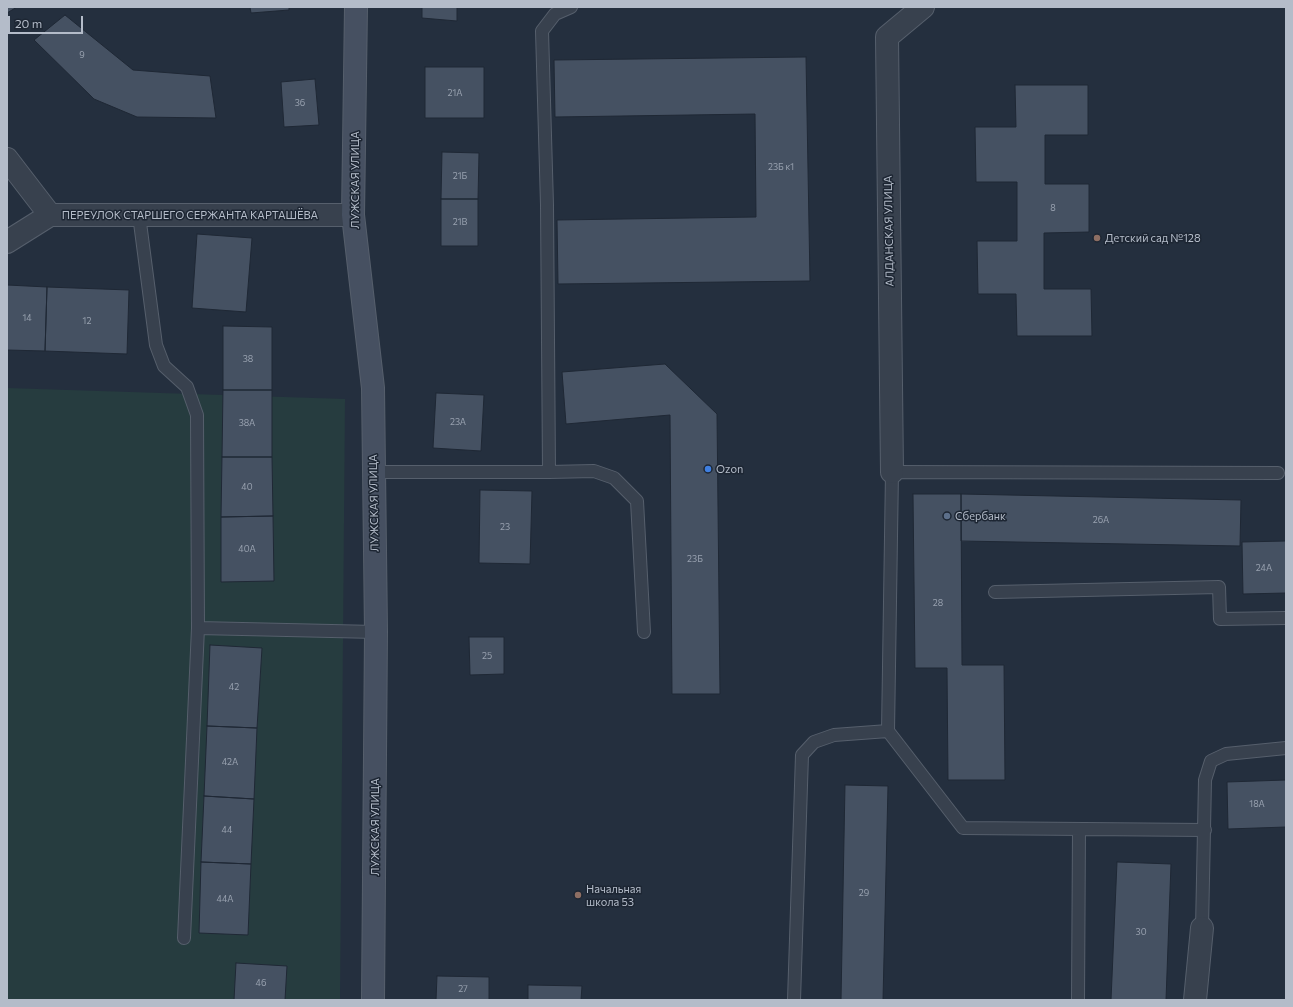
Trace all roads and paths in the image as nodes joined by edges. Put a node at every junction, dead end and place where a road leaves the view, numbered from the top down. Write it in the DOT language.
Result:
graph roads {
  1 [pos="356,7"];
  2 [pos="571,7"];
  3 [pos="923,7"];
  4 [pos="7,159"];
  5 [pos="50,215"];
  6 [pos="140,215"];
  7 [pos="353,215"];
  8 [pos="7,242"];
  9 [pos="374,472"];
  10 [pos="549,472"];
  11 [pos="892,472"];
  12 [pos="1278,473"];
  13 [pos="995,592"];
  14 [pos="1286,618"];
  15 [pos="198,628"];
  16 [pos="376,632"];
  17 [pos="644,632"];
  18 [pos="888,731"];
  19 [pos="1286,748"];
  20 [pos="1079,829"];
  21 [pos="1205,830"];
  22 [pos="1202,928"];
  23 [pos="184,938"];
  24 [pos="374,1000"];
  25 [pos="794,1000"];
  26 [pos="1078,1000"];
  27 [pos="1195,1000"];
  1 -- 7 [label="street, ЛУЖСКАЯ УЛИЦА"];
  2 -- 10 [label="lane"];
  3 -- 11 [label="street, АЛДАНСКАЯ УЛИЦА"];
  4 -- 5 [label="street, ПЕРЕУЛОК СТАРШЕГО СЕРЖАНТА КАРТАШЁВА"];
  5 -- 6 [label="street, ПЕРЕУЛОК СТАРШЕГО СЕРЖАНТА КАРТАШЁВА"];
  5 -- 8 [label="street"];
  6 -- 7 [label="street, ПЕРЕУЛОК СТАРШЕГО СЕРЖАНТА КАРТАШЁВА"];
  6 -- 15 [label="lane"];
  7 -- 9 [label="street, ЛУЖСКАЯ УЛИЦА"];
  9 -- 10 [label="lane"];
  9 -- 16 [label="street, ЛУЖСКАЯ УЛИЦА"];
  10 -- 17 [label="lane"];
  11 -- 12 [label="lane"];
  11 -- 18 [label="lane"];
  13 -- 14 [label="lane"];
  15 -- 16 [label="lane"];
  15 -- 23 [label="lane"];
  16 -- 24 [label="street, ЛУЖСКАЯ УЛИЦА"];
  18 -- 20 [label="lane"];
  18 -- 25 [label="lane"];
  19 -- 21 [label="lane"];
  20 -- 21 [label="lane"];
  20 -- 26 [label="lane"];
  21 -- 22 [label="lane"];
  22 -- 27 [label="street"];
}
